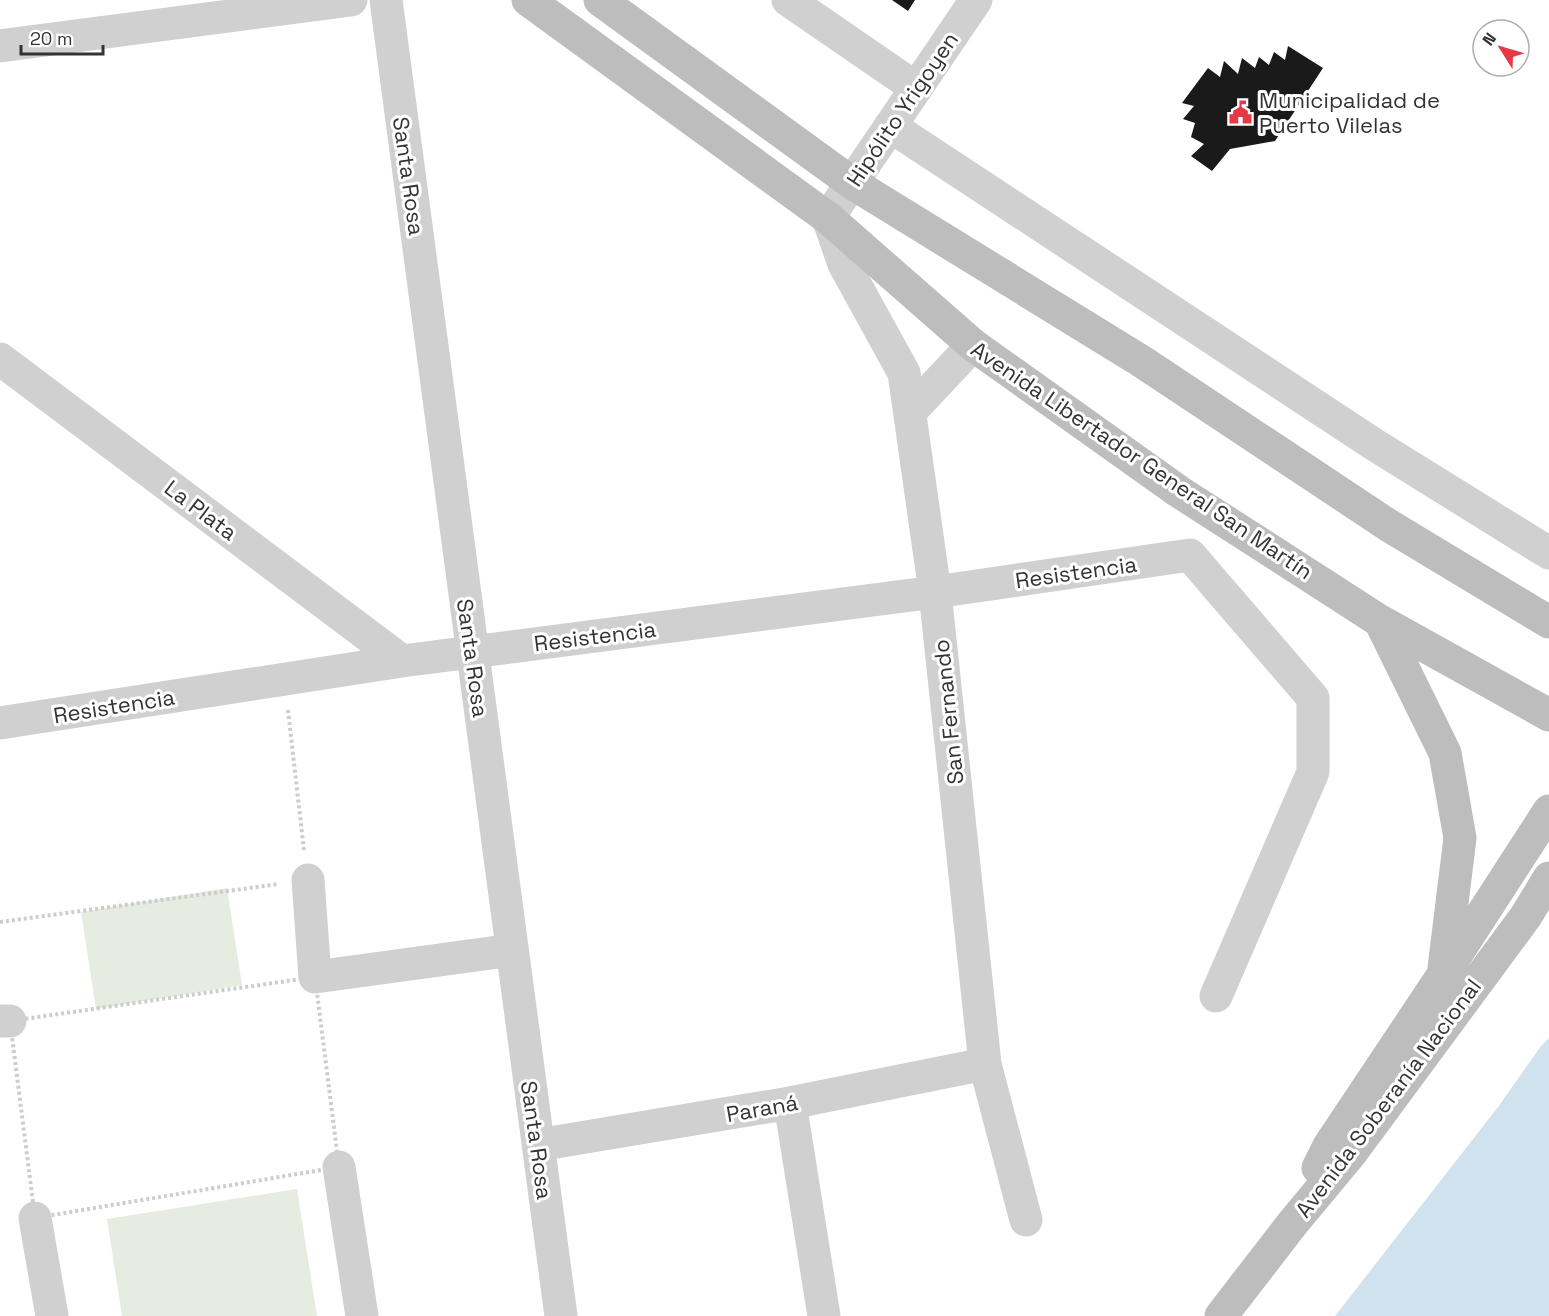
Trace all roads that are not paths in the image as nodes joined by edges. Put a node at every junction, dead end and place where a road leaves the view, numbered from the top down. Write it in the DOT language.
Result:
graph roads {
  1 [pos="351,0"];
  2 [pos="386,0"];
  3 [pos="528,0"];
  4 [pos="600,0"];
  5 [pos="788,0"];
  6 [pos="976,0"];
  7 [pos="0,46"];
  8 [pos="916,88"];
  9 [pos="890,126"];
  10 [pos="852,183"];
  11 [pos="828,218"];
  12 [pos="973,345"];
  13 [pos="0,359"];
  14 [pos="910,411"];
  15 [pos="1549,552"];
  16 [pos="935,592"];
  17 [pos="1380,621"];
  18 [pos="1549,622"];
  19 [pos="472,651"];
  20 [pos="402,661"];
  21 [pos="1549,715"];
  22 [pos="0,723"];
  23 [pos="1549,811"];
  24 [pos="1549,878"];
  25 [pos="308,880"];
  26 [pos="1537,910"];
  27 [pos="512,950"];
  28 [pos="1443,975"];
  29 [pos="1216,996"];
  30 [pos="985,1064"];
  31 [pos="790,1103"];
  32 [pos="538,1145"];
  33 [pos="339,1167"];
  34 [pos="35,1218"];
  35 [pos="1026,1220"];
  36 [pos="1292,1224"];
  37 [pos="52,1316"];
  38 [pos="362,1316"];
  39 [pos="561,1316"];
  40 [pos="824,1316"];
  41 [pos="1221,1316"];
  1 -- 7 [label="street"];
  2 -- 19 [label="street, Santa Rosa"];
  3 -- 11 [label="main road, Avenida Libertador General San Martín"];
  4 -- 10 [label="main road"];
  5 -- 8 [label="street"];
  6 -- 8 [label="street, Hipólito Yrigoyen"];
  8 -- 9 [label="street, Hipólito Yrigoyen"];
  9 -- 10 [label="street, Hipólito Yrigoyen"];
  9 -- 15 [label="street"];
  10 -- 11 [label="street, Hipólito Yrigoyen"];
  10 -- 18 [label="main road"];
  11 -- 12 [label="main road, Avenida Libertador General San Martín"];
  11 -- 14 [label="street, San Fernando"];
  12 -- 14 [label="street"];
  12 -- 17 [label="main road, Avenida Libertador General San Martín"];
  13 -- 20 [label="street, La Plata"];
  14 -- 16 [label="street, San Fernando"];
  16 -- 19 [label="street, Resistencia"];
  16 -- 29 [label="street, Resistencia"];
  16 -- 30 [label="street, San Fernando"];
  17 -- 21 [label="main road, Avenida Libertador General San Martín"];
  17 -- 28 [label="main road"];
  19 -- 20 [label="street, Resistencia"];
  19 -- 27 [label="street, Santa Rosa"];
  20 -- 22 [label="street, Resistencia"];
  23 -- 28 [label="main road, Avenida Soberanía Nacional"];
  24 -- 26 [label="main road, Avenida Soberanía Nacional"];
  25 -- 27 [label="street"];
  26 -- 36 [label="main road, Avenida Soberanía Nacional"];
  27 -- 32 [label="street, Santa Rosa"];
  28 -- 36 [label="main road, Avenida Soberanía Nacional"];
  30 -- 31 [label="street, Paraná"];
  30 -- 35 [label="street, San Fernando"];
  31 -- 32 [label="street, Paraná"];
  31 -- 40 [label="street"];
  32 -- 39 [label="street, Santa Rosa"];
  33 -- 38 [label="street"];
  34 -- 37 [label="street"];
  36 -- 41 [label="main road, Avenida Soberanía Nacional"];
}
